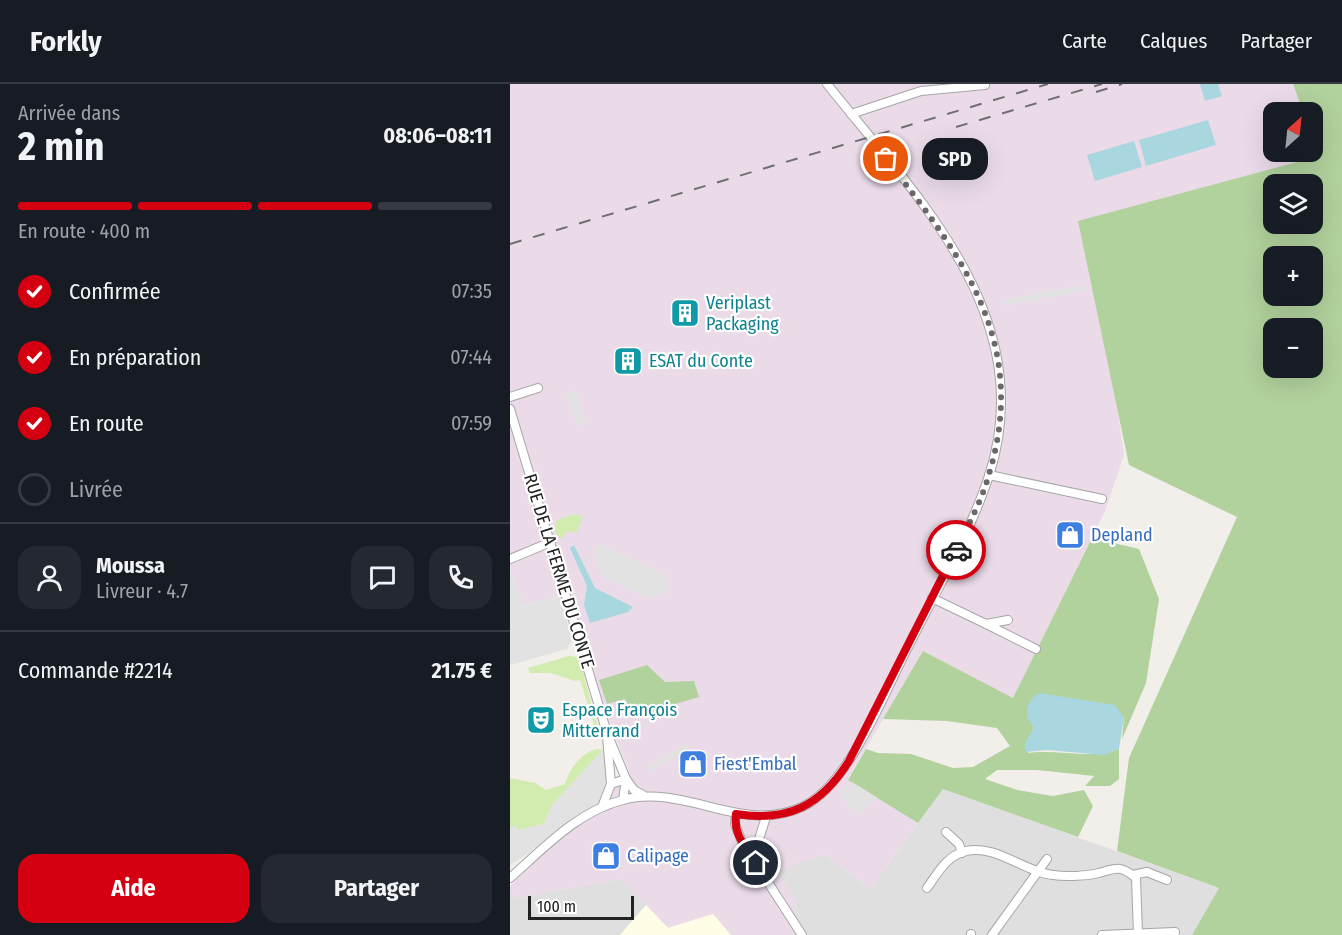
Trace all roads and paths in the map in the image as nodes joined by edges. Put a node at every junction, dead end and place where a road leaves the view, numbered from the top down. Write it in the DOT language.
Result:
graph roads {
  1 [pos="827,84"];
  2 [pos="985,85"];
  3 [pos="851,114"];
  4 [pos="538,388"];
  5 [pos="510,397"];
  6 [pos="510,409"];
  7 [pos="512,422"];
  8 [pos="989,475"];
  9 [pos="1102,499"];
  10 [pos="551,542"];
  11 [pos="510,559"];
  12 [pos="932,598"];
  13 [pos="1008,620"];
  14 [pos="986,624"];
  15 [pos="1036,649"];
  16 [pos="607,733"];
  17 [pos="626,779"];
  18 [pos="610,784"];
  19 [pos="645,796"];
  20 [pos="622,800"];
  21 [pos="601,808"];
  22 [pos="736,814"];
  23 [pos="766,817"];
  24 [pos="946,832"];
  25 [pos="962,853"];
  26 [pos="753,858"];
  27 [pos="1047,859"];
  28 [pos="1040,872"];
  29 [pos="1133,875"];
  30 [pos="510,878"];
  31 [pos="1167,880"];
  32 [pos="927,888"];
  33 [pos="1175,932"];
  34 [pos="1138,933"];
  35 [pos="994,934"];
  36 [pos="802,935"];
  37 [pos="1102,935"];
  1 -- 3 [label="street"];
  2 -- 3 [label="street"];
  3 -- 8 [label="street"];
  4 -- 5 [label="street"];
  6 -- 7 [label="street, RUE DE LA FERME DU CONTE"];
  7 -- 10 [label="street, RUE DE LA FERME DU CONTE"];
  8 -- 9 [label="street"];
  8 -- 12 [label="street"];
  10 -- 11 [label="street"];
  10 -- 16 [label="street, RUE DE LA FERME DU CONTE"];
  12 -- 14 [label="street"];
  12 -- 23 [label="street"];
  13 -- 14 [label="street"];
  14 -- 15 [label="street"];
  16 -- 17 [label="street, RUE DE LA FERME DU CONTE"];
  16 -- 18 [label="street, RUE DE LA FERME DU CONTE"];
  17 -- 18 [label="street"];
  17 -- 19 [label="street, RUE DE LA FERME DU CONTE"];
  17 -- 20 [label="street"];
  18 -- 20 [label="street"];
  18 -- 21 [label="street, RUE DE LA FERME DU CONTE"];
  19 -- 20 [label="street"];
  19 -- 22 [label="street"];
  20 -- 21 [label="street"];
  21 -- 30 [label="street"];
  22 -- 23 [label="street"];
  22 -- 26 [label="street"];
  23 -- 26 [label="street"];
  24 -- 25 [label="street"];
  25 -- 28 [label="street"];
  25 -- 32 [label="street"];
  26 -- 36 [label="street"];
  27 -- 28 [label="street"];
  28 -- 29 [label="street"];
  28 -- 35 [label="street"];
  29 -- 31 [label="street"];
  29 -- 34 [label="street"];
  33 -- 34 [label="street"];
  34 -- 37 [label="street"];
}
